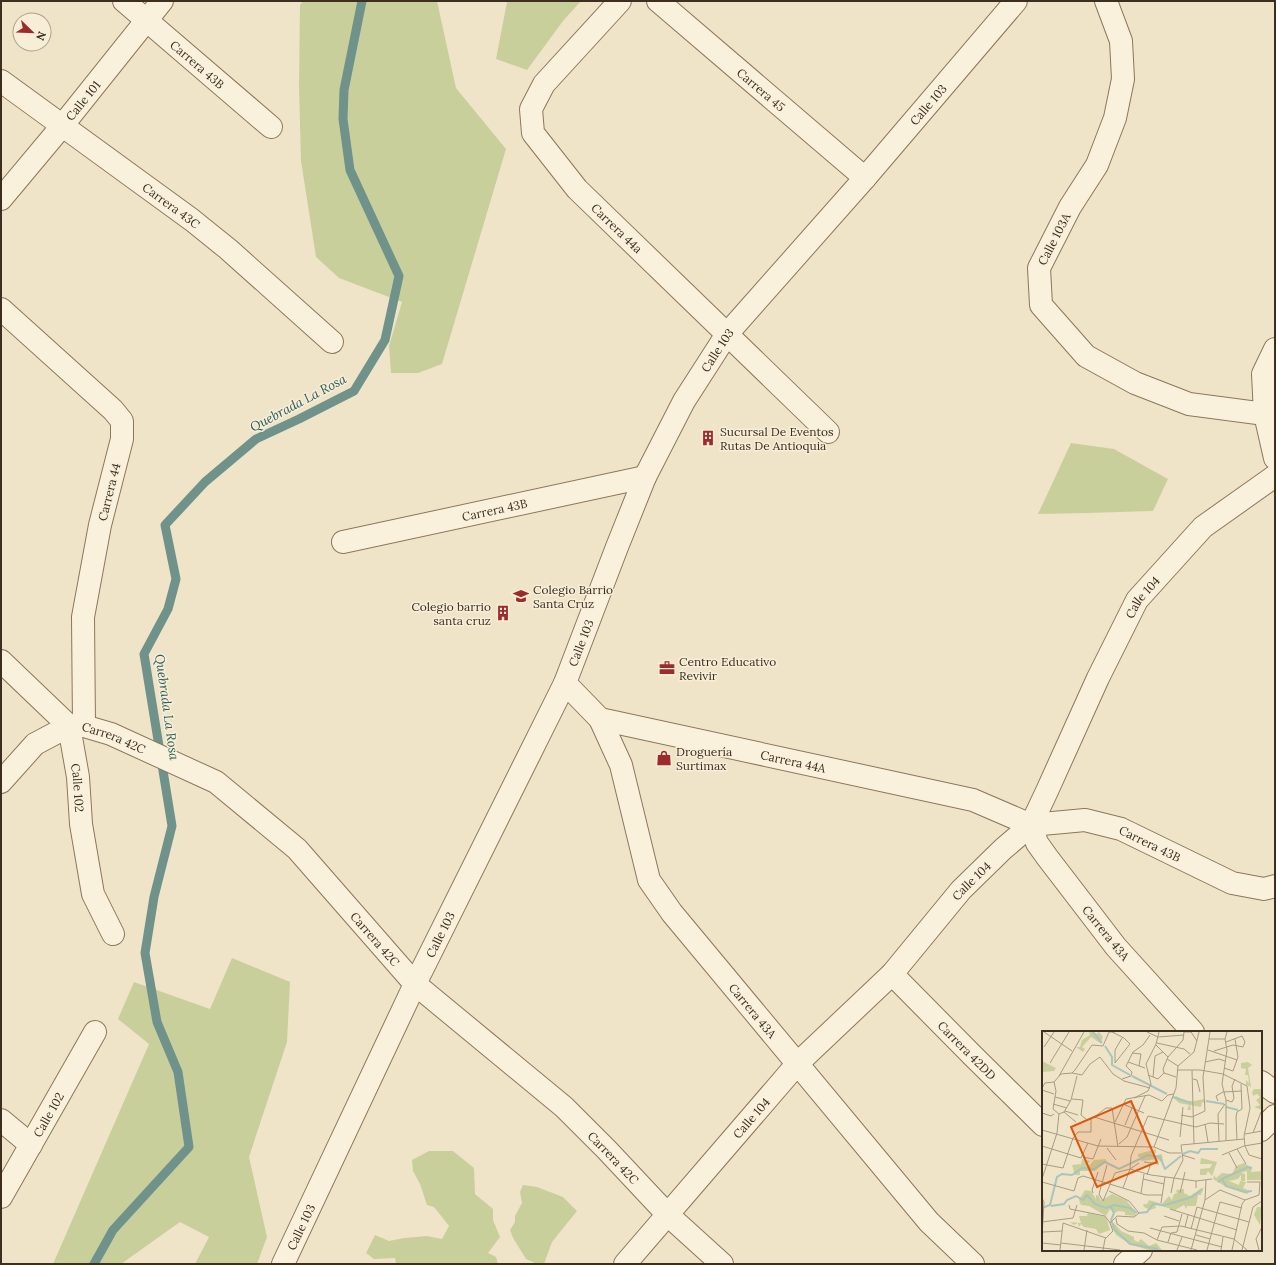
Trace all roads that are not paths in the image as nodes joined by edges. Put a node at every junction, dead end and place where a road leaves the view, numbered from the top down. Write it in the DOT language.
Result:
graph roads {
  1 [pos="124,1"];
  2 [pos="162,1"];
  3 [pos="620,1"];
  4 [pos="658,1"];
  5 [pos="1016,1"];
  6 [pos="1106,1"];
  7 [pos="147,20"];
  8 [pos="1,82"];
  9 [pos="62,126"];
  10 [pos="271,127"];
  11 [pos="865,178"];
  12 [pos="1,199"];
  13 [pos="1,309"];
  14 [pos="727,334"];
  15 [pos="332,342"];
  16 [pos="1275,349"];
  17 [pos="1265,414"];
  18 [pos="828,432"];
  19 [pos="1275,458"];
  20 [pos="1275,476"];
  21 [pos="645,478"];
  22 [pos="343,542"];
  23 [pos="1,661"];
  24 [pos="565,684"];
  25 [pos="600,719"];
  26 [pos="77,726"];
  27 [pos="1,782"];
  28 [pos="1031,825"];
  29 [pos="1269,887"];
  30 [pos="112,934"];
  31 [pos="892,974"];
  32 [pos="415,984"];
  33 [pos="1192,1031"];
  34 [pos="95,1032"];
  35 [pos="798,1063"];
  36 [pos="1262,1083"];
  37 [pos="1275,1092"];
  38 [pos="1275,1116"];
  39 [pos="1,1120"];
  40 [pos="1042,1124"];
  41 [pos="1262,1129"];
  42 [pos="31,1145"];
  43 [pos="1,1197"];
  44 [pos="668,1214"];
  45 [pos="1140,1251"];
  46 [pos="283,1264"];
  47 [pos="625,1264"];
  48 [pos="722,1264"];
  49 [pos="973,1264"];
  50 [pos="1125,1264"];
  1 -- 7 [label="street, Carrera 43B"];
  2 -- 7 [label="street, Calle 101"];
  3 -- 14 [label="street, Carrera 44a"];
  4 -- 11 [label="street, Carrera 45"];
  5 -- 11 [label="street, Calle 103"];
  6 -- 17 [label="street, Calle 103A"];
  7 -- 9 [label="street, Calle 101"];
  7 -- 10 [label="street, Carrera 43B"];
  8 -- 9 [label="street, Carrera 43C"];
  9 -- 12 [label="street, Calle 101"];
  9 -- 15 [label="street, Carrera 43C"];
  11 -- 14 [label="street, Calle 103"];
  13 -- 26 [label="street, Carrera 44"];
  14 -- 18 [label="street, Carrera 44a"];
  14 -- 21 [label="street, Calle 103"];
  16 -- 17 [label="street"];
  17 -- 19 [label="street"];
  20 -- 28 [label="street, Calle 104"];
  21 -- 22 [label="street, Carrera 43B"];
  21 -- 24 [label="street, Calle 103"];
  23 -- 26 [label="street, Carrera 42C"];
  24 -- 25 [label="street"];
  24 -- 32 [label="street, Calle 103"];
  25 -- 28 [label="street, Carrera 44A"];
  25 -- 35 [label="street, Carrera 43A"];
  26 -- 27 [label="street"];
  26 -- 30 [label="street, Calle 102"];
  26 -- 32 [label="street, Carrera 42C"];
  28 -- 29 [label="street, Carrera 43B"];
  28 -- 31 [label="street, Calle 104"];
  28 -- 33 [label="street, Carrera 43A"];
  31 -- 35 [label="street, Calle 104"];
  31 -- 40 [label="street, Carrera 42DD"];
  32 -- 44 [label="street, Carrera 42C"];
  32 -- 46 [label="street, Calle 103"];
  34 -- 42 [label="street, Calle 102"];
  35 -- 44 [label="street, Calle 104"];
  35 -- 49 [label="street, Carrera 43A"];
  36 -- 37 [label="street"];
  38 -- 41 [label="street"];
  39 -- 42 [label="street"];
  42 -- 43 [label="street, Calle 102"];
  44 -- 47 [label="street, Calle 104"];
  44 -- 48 [label="street, Carrera 42C"];
  45 -- 50 [label="street"];
}
